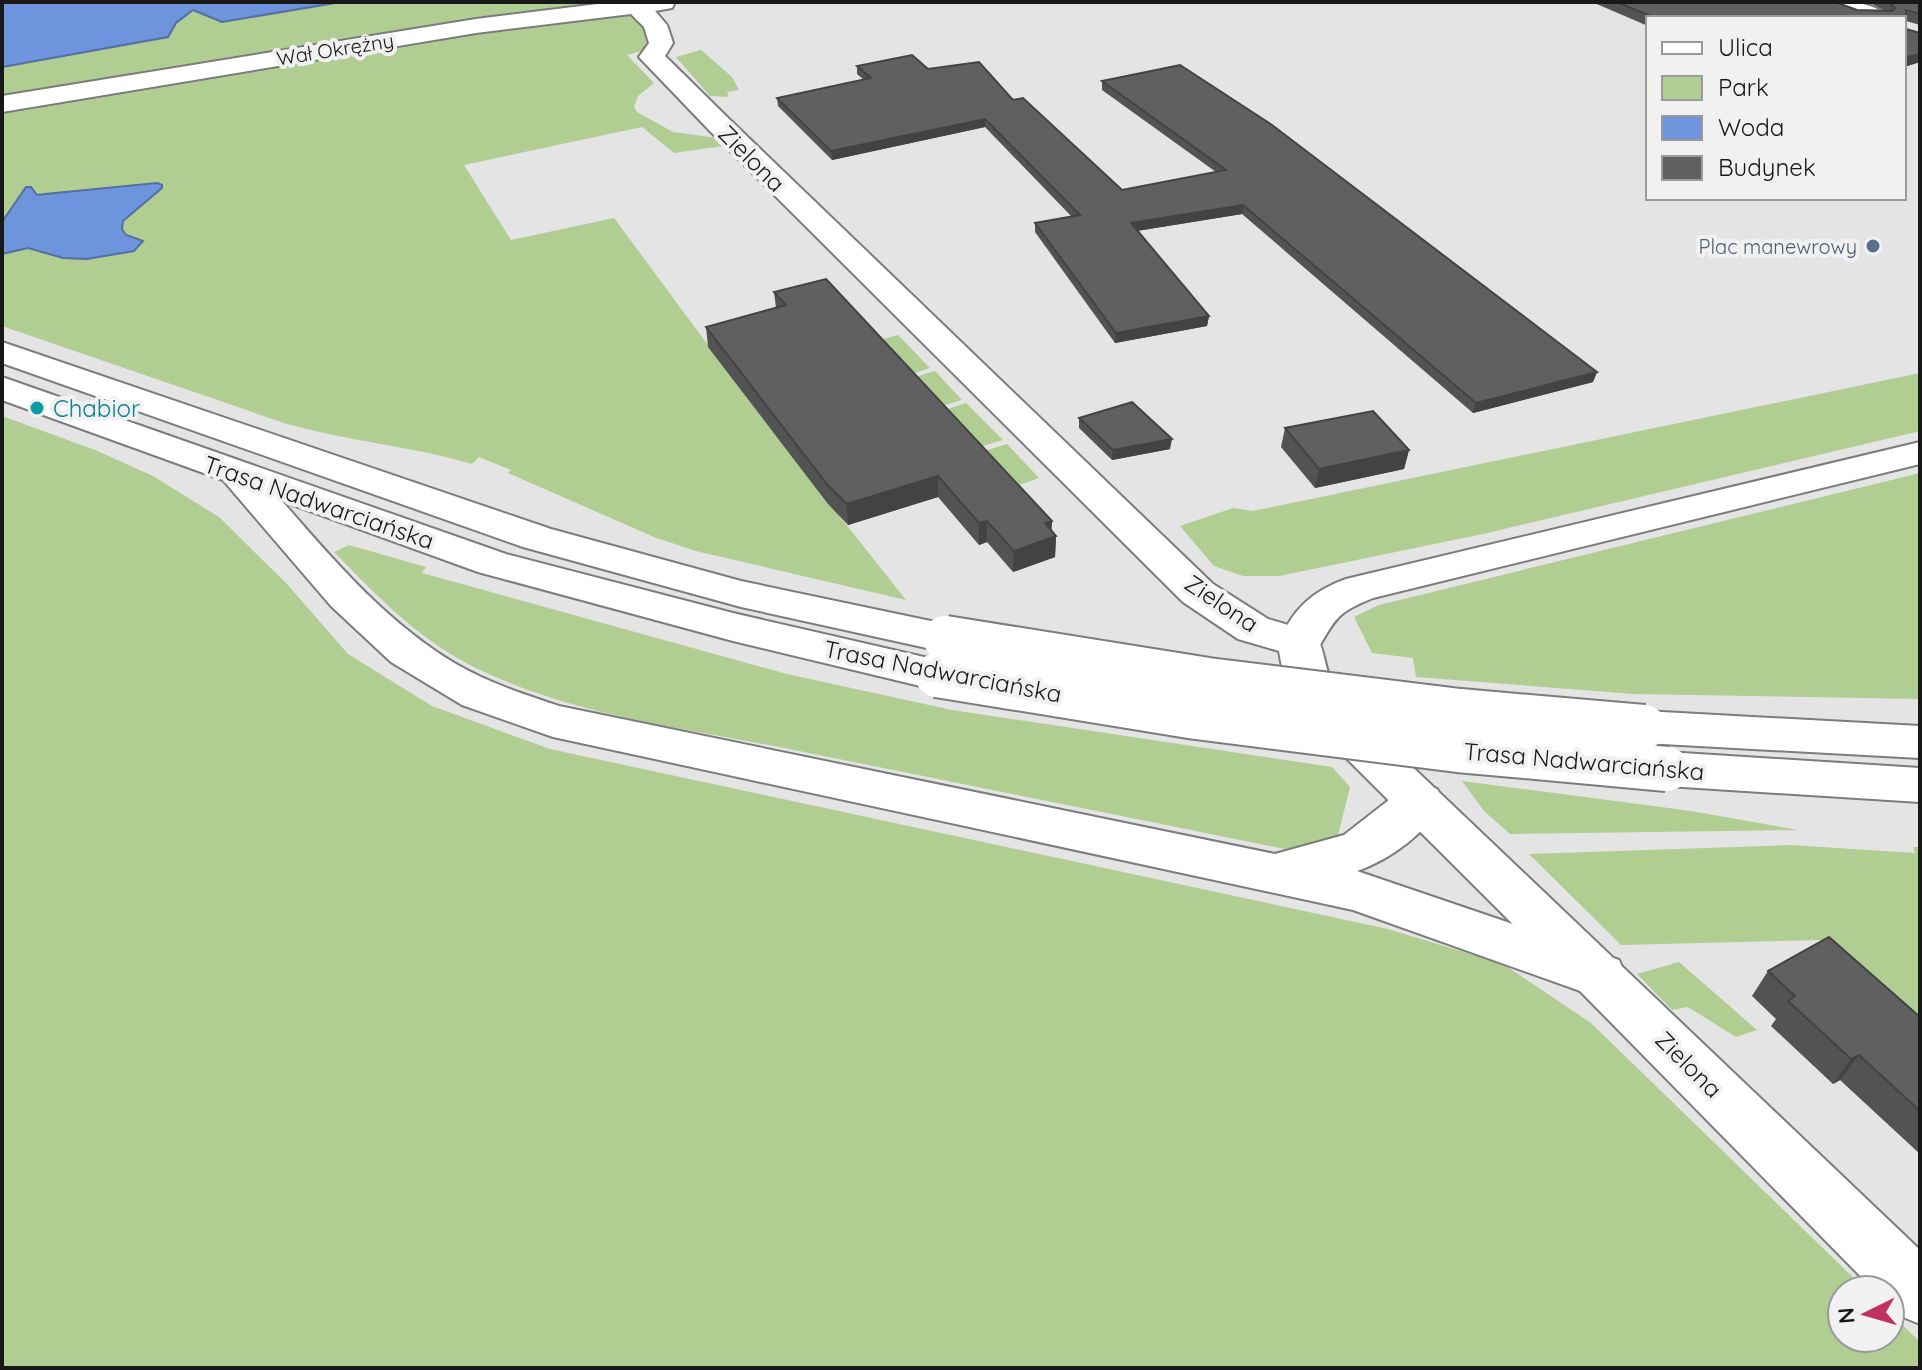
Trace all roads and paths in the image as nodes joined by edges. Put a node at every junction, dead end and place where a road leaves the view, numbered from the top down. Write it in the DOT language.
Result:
graph roads {
  1 [pos="670,2"];
  2 [pos="1836,2"];
  3 [pos="636,6"];
  4 [pos="1871,16"];
  5 [pos="2,104"];
  6 [pos="2,352"];
  7 [pos="2,388"];
  8 [pos="1920,453"];
  9 [pos="236,472"];
  10 [pos="1300,643"];
  11 [pos="941,656"];
  12 [pos="1920,742"];
  13 [pos="1920,785"];
  14 [pos="1420,802"];
  15 [pos="1275,872"];
  16 [pos="1600,976"];
  17 [pos="1920,1293"];
  1 -- 3 [label="main road, Wał Okrężny"];
  2 -- 4 [label="main road"];
  3 -- 5 [label="main road, Wał Okrężny"];
  3 -- 10 [label="main road, Zielona"];
  6 -- 11 [label="main road, Trasa Nadwarciańska"];
  7 -- 9 [label="main road, Trasa Nadwarciańska"];
  8 -- 10 [label="main road"];
  9 -- 11 [label="main road, Trasa Nadwarciańska"];
  9 -- 15 [label="main road"];
  10 -- 14 [label="main road, Zielona"];
  11 -- 12 [label="main road, Trasa Nadwarciańska, bridge"];
  11 -- 13 [label="main road, Trasa Nadwarciańska, bridge"];
  14 -- 15 [label="main road"];
  14 -- 16 [label="main road, Zielona"];
  15 -- 16 [label="main road"];
  16 -- 17 [label="main road, Zielona"];
}
